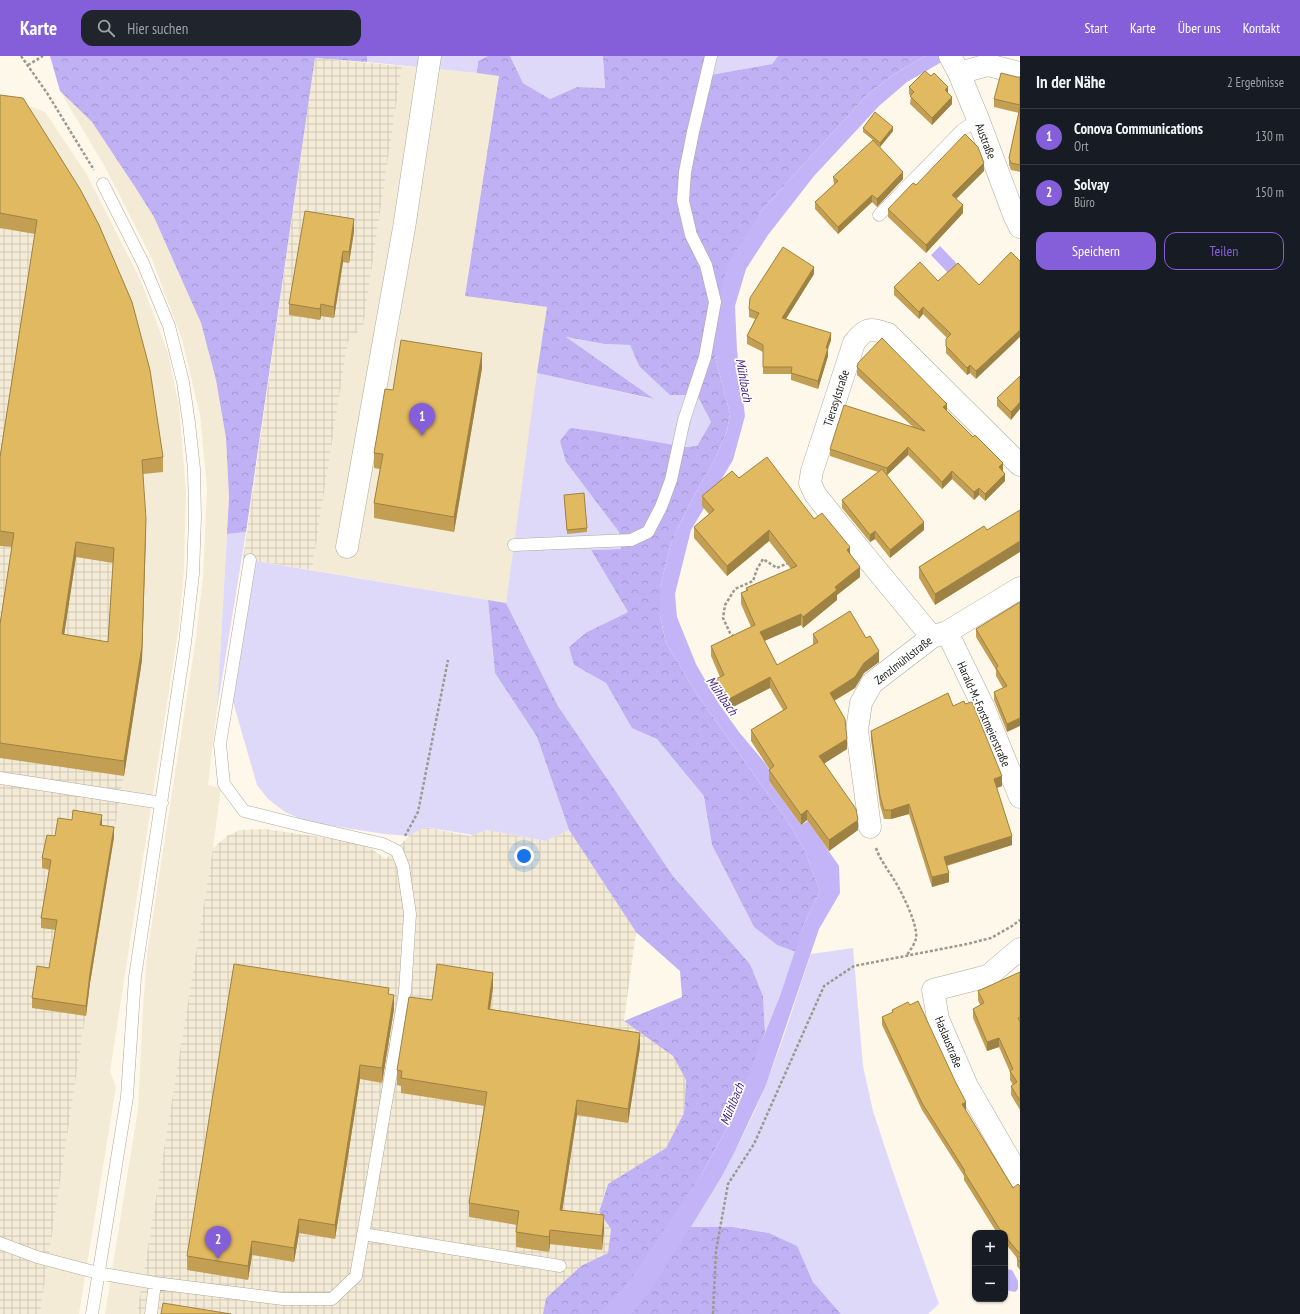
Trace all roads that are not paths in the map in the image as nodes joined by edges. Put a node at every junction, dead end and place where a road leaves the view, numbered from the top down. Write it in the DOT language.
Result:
graph roads {
  1 [pos="430,56"];
  2 [pos="711,56"];
  3 [pos="954,63"];
  4 [pos="1020,73"];
  5 [pos="978,119"];
  6 [pos="103,184"];
  7 [pos="880,215"];
  8 [pos="1018,218"];
  9 [pos="1020,465"];
  10 [pos="514,545"];
  11 [pos="347,546"];
  12 [pos="250,560"];
  13 [pos="1020,588"];
  14 [pos="939,634"];
  15 [pos="0,778"];
  16 [pos="1020,797"];
  17 [pos="162,803"];
  18 [pos="870,827"];
  19 [pos="1020,949"];
  20 [pos="1020,1178"];
  21 [pos="363,1234"];
  22 [pos="0,1243"];
  23 [pos="560,1266"];
  24 [pos="98,1273"];
  25 [pos="155,1283"];
  26 [pos="92,1314"];
  27 [pos="151,1314"];
  1 -- 11 [label="street"];
  2 -- 10 [label="lane"];
  3 -- 4 [label="street"];
  3 -- 5 [label="street, Austraße"];
  5 -- 7 [label="lane"];
  5 -- 8 [label="street, Austraße"];
  6 -- 17 [label="lane"];
  9 -- 14 [label="street, Tierasylstraße"];
  12 -- 21 [label="lane"];
  13 -- 14 [label="street, Zenzlmühlstraße"];
  14 -- 16 [label="street, Harald-M.-Forstmeierstraße"];
  14 -- 18 [label="street, Zenzlmühlstraße"];
  15 -- 17 [label="lane"];
  17 -- 24 [label="lane"];
  19 -- 20 [label="street, Haslaustraße"];
  21 -- 23 [label="lane"];
  21 -- 25 [label="lane"];
  22 -- 24 [label="lane"];
  24 -- 25 [label="lane"];
  24 -- 26 [label="lane"];
  25 -- 27 [label="lane"];
}
